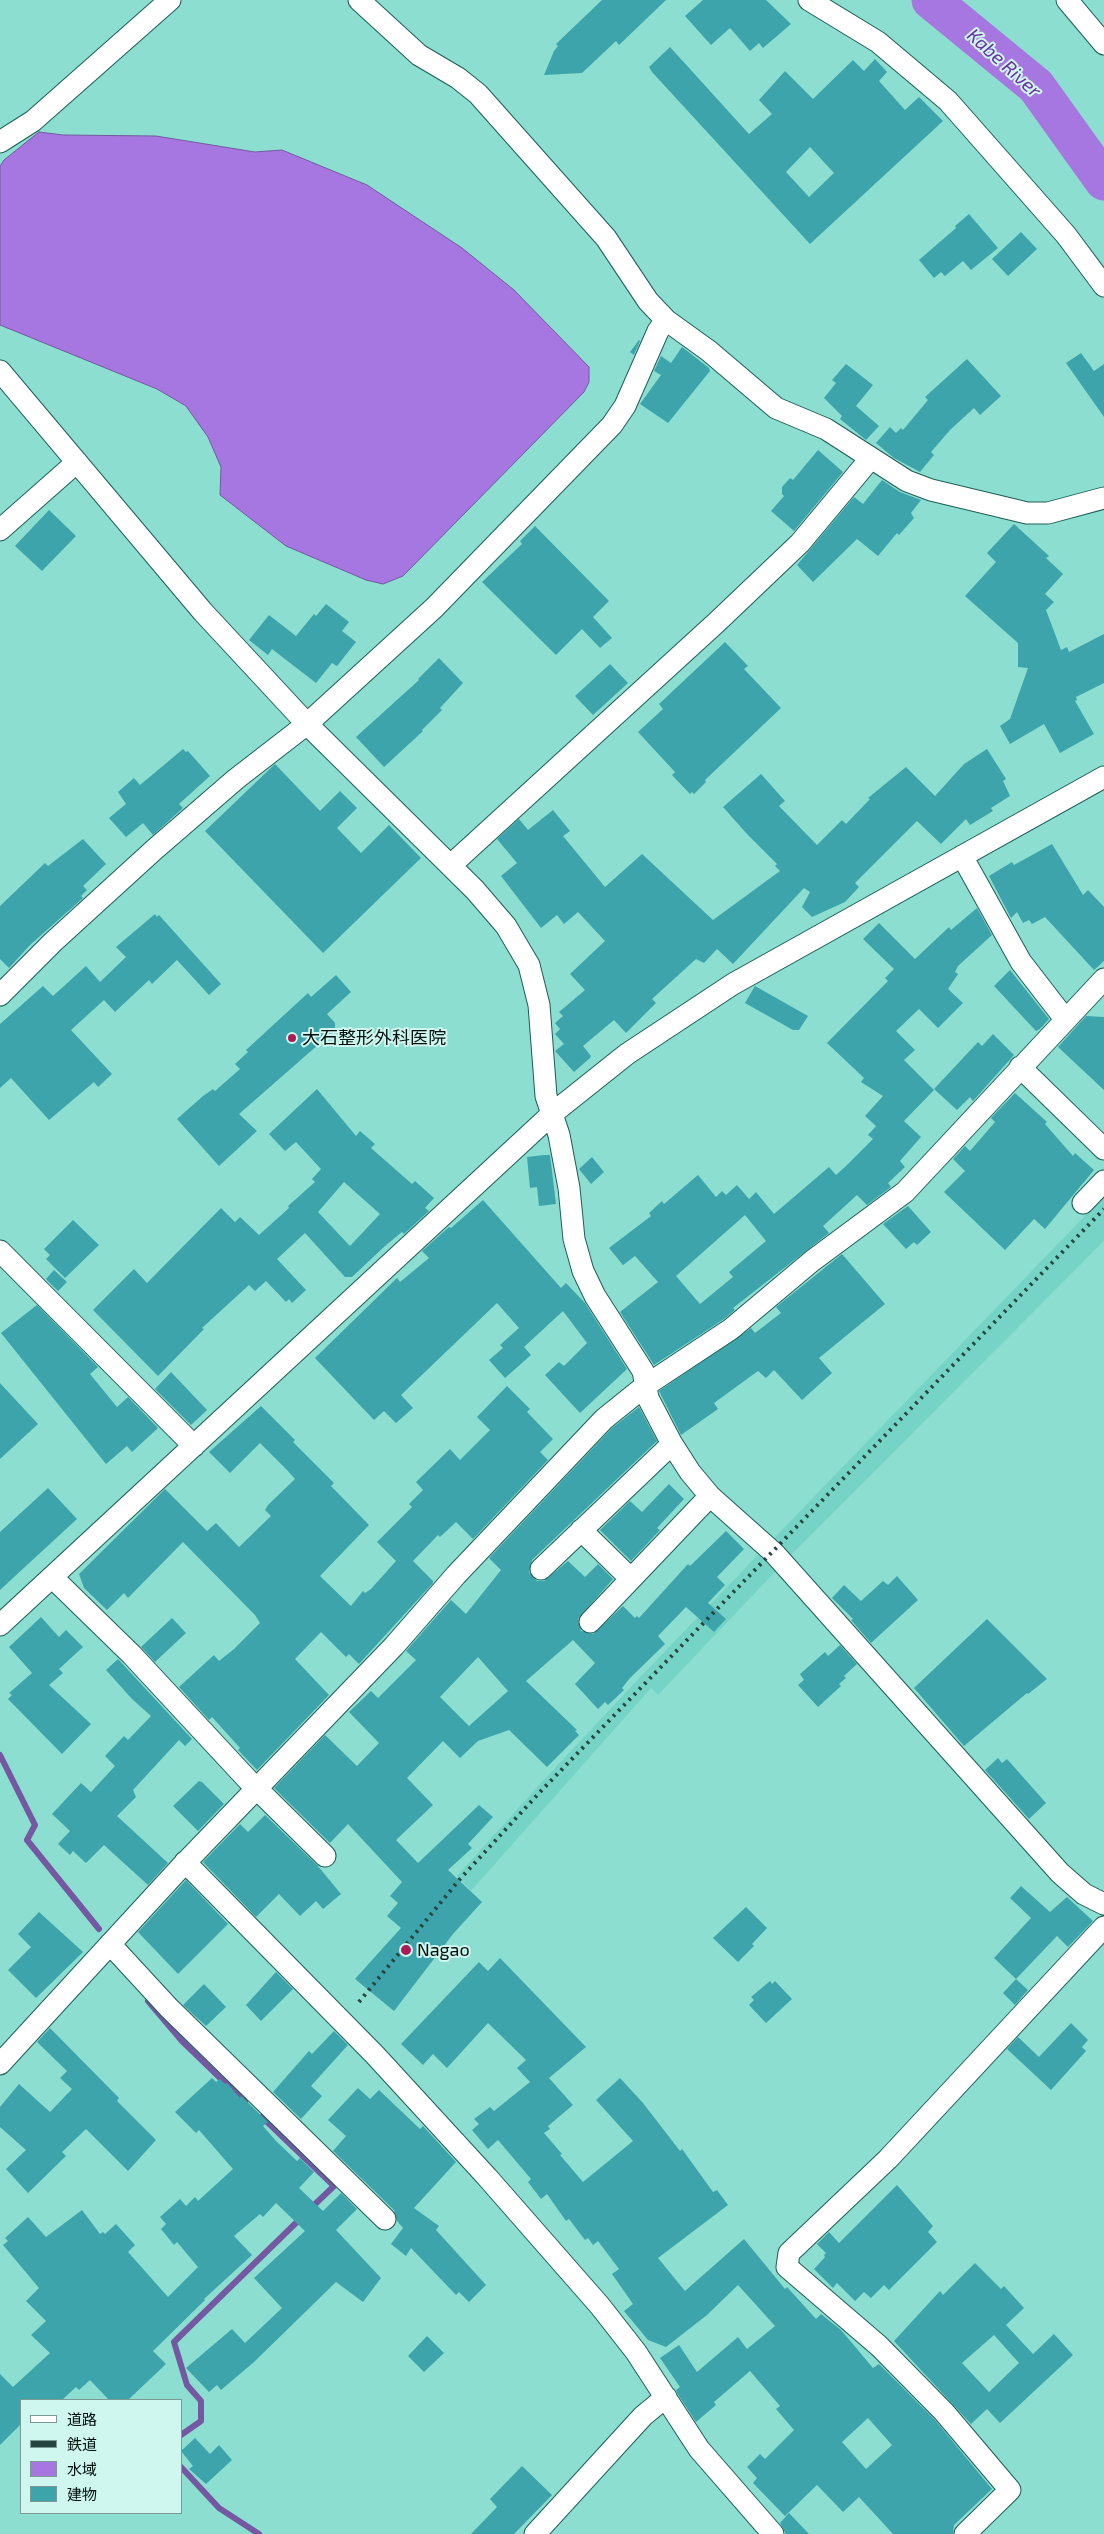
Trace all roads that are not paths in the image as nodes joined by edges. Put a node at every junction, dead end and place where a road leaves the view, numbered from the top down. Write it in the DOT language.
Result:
graph roads {
  1 [pos="170,0"];
  2 [pos="358,0"];
  3 [pos="809,0"];
  4 [pos="1067,0"];
  5 [pos="1101,34"];
  6 [pos="0,142"];
  7 [pos="1104,286"];
  8 [pos="666,320"];
  9 [pos="0,372"];
  10 [pos="870,459"];
  11 [pos="77,462"];
  12 [pos="1104,498"];
  13 [pos="0,530"];
  14 [pos="307,724"];
  15 [pos="1104,777"];
  16 [pos="962,856"];
  17 [pos="451,866"];
  18 [pos="1104,979"];
  19 [pos="0,995"];
  20 [pos="1065,1019"];
  21 [pos="1020,1067"];
  22 [pos="552,1113"];
  23 [pos="1104,1149"];
  24 [pos="1104,1181"];
  25 [pos="1083,1203"];
  26 [pos="0,1251"];
  27 [pos="645,1386"];
  28 [pos="672,1444"];
  29 [pos="194,1446"];
  30 [pos="710,1496"];
  31 [pos="581,1530"];
  32 [pos="541,1569"];
  33 [pos="52,1577"];
  34 [pos="631,1579"];
  35 [pos="590,1622"];
  36 [pos="0,1625"];
  37 [pos="257,1789"];
  38 [pos="325,1856"];
  39 [pos="185,1862"];
  40 [pos="1104,1904"];
  41 [pos="1104,1927"];
  42 [pos="110,1944"];
  43 [pos="0,2064"];
  44 [pos="385,2219"];
  45 [pos="666,2397"];
  46 [pos="535,2534"];
  47 [pos="773,2534"];
  48 [pos="965,2534"];
  1 -- 6 [label="street"];
  2 -- 8 [label="street"];
  3 -- 7 [label="street"];
  4 -- 5 [label="street"];
  8 -- 10 [label="street"];
  8 -- 14 [label="street"];
  9 -- 11 [label="street"];
  10 -- 12 [label="street"];
  10 -- 17 [label="street"];
  11 -- 13 [label="street"];
  11 -- 14 [label="street"];
  14 -- 17 [label="street"];
  14 -- 19 [label="street"];
  15 -- 16 [label="street"];
  16 -- 20 [label="street"];
  16 -- 22 [label="street"];
  17 -- 22 [label="street"];
  18 -- 20 [label="street"];
  20 -- 21 [label="street"];
  21 -- 23 [label="street"];
  21 -- 27 [label="street"];
  22 -- 27 [label="street"];
  22 -- 29 [label="street"];
  24 -- 25 [label="street"];
  26 -- 29 [label="street"];
  27 -- 28 [label="street"];
  27 -- 37 [label="street"];
  28 -- 30 [label="street"];
  28 -- 31 [label="street"];
  29 -- 33 [label="street"];
  30 -- 34 [label="street"];
  30 -- 40 [label="street"];
  31 -- 32 [label="street"];
  31 -- 34 [label="street"];
  33 -- 36 [label="street"];
  33 -- 37 [label="street"];
  34 -- 35 [label="street"];
  37 -- 38 [label="street"];
  37 -- 39 [label="street"];
  39 -- 42 [label="street"];
  39 -- 45 [label="street"];
  41 -- 48 [label="street"];
  42 -- 43 [label="street"];
  42 -- 44 [label="street"];
  45 -- 46 [label="street"];
  45 -- 47 [label="street"];
}
